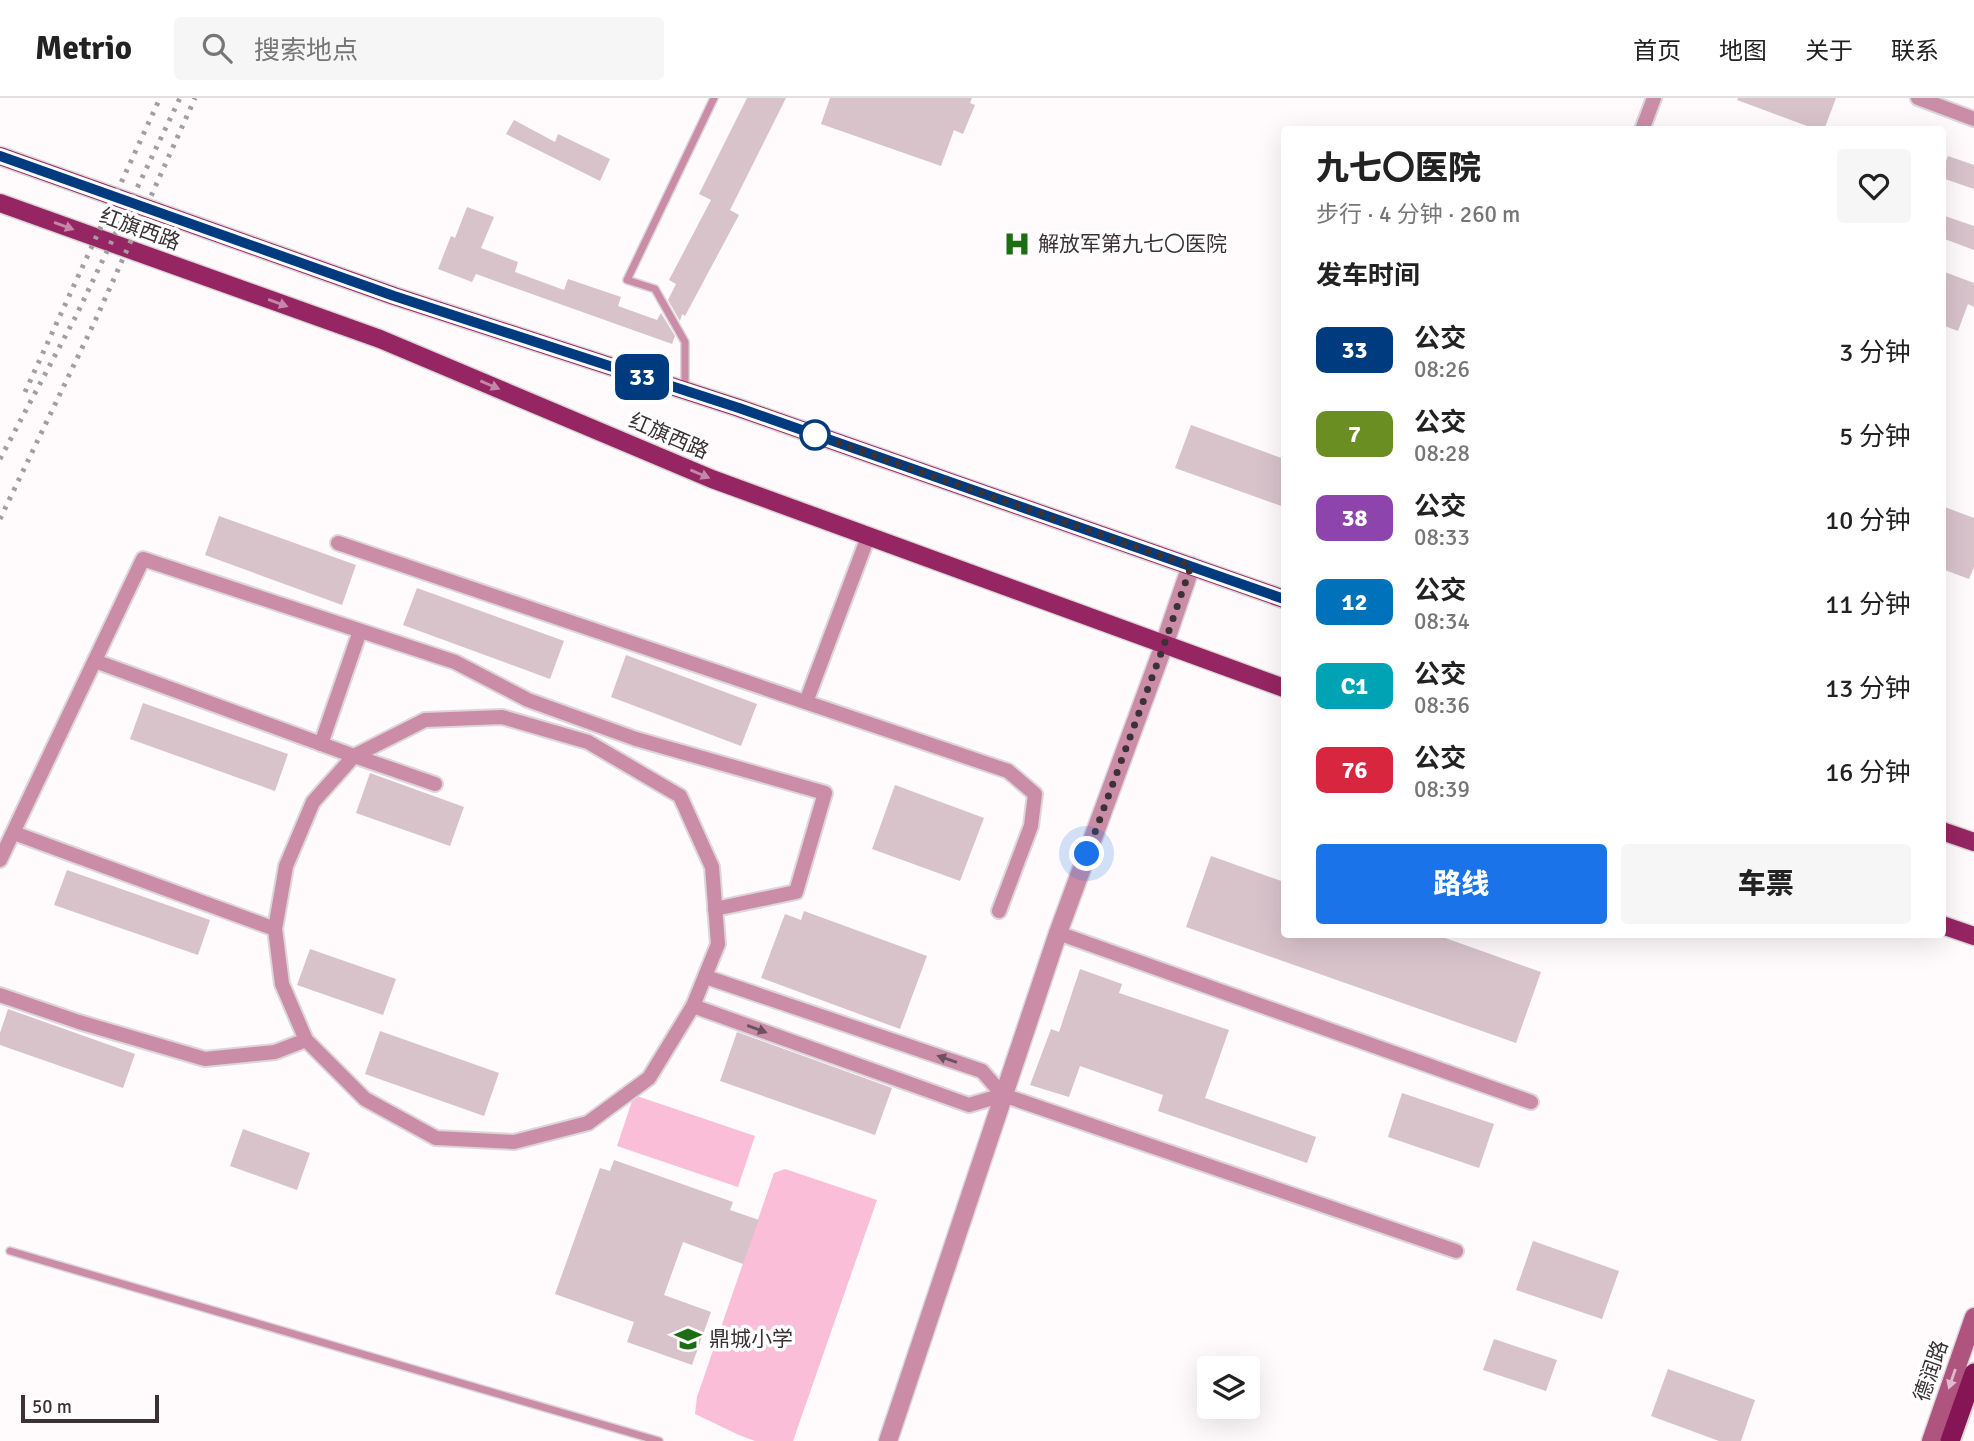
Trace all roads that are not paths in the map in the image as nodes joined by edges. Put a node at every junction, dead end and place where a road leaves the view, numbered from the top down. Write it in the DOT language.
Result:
graph roads {
  1 [pos="714,98"];
  2 [pos="1654,98"];
  3 [pos="1918,98"];
  4 [pos="1974,119"];
  5 [pos="1644,126"];
  6 [pos="0,156"];
  7 [pos="0,203"];
  8 [pos="685,390"];
  9 [pos="868,537"];
  10 [pos="338,543"];
  11 [pos="1191,566"];
  12 [pos="1281,598"];
  13 [pos="360,631"];
  14 [pos="1164,645"];
  15 [pos="94,662"];
  16 [pos="1281,687"];
  17 [pos="806,702"];
  18 [pos="593,723"];
  19 [pos="588,743"];
  20 [pos="321,744"];
  21 [pos="354,756"];
  22 [pos="435,784"];
  23 [pos="1946,832"];
  24 [pos="14,833"];
  25 [pos="1974,842"];
  26 [pos="0,860"];
  27 [pos="715,909"];
  28 [pos="999,911"];
  29 [pos="1946,926"];
  30 [pos="275,929"];
  31 [pos="1058,933"];
  32 [pos="1974,936"];
  33 [pos="706,977"];
  34 [pos="0,995"];
  35 [pos="693,1006"];
  36 [pos="306,1040"];
  37 [pos="1003,1095"];
  38 [pos="1531,1102"];
  39 [pos="10,1251"];
  40 [pos="1456,1251"];
  41 [pos="1974,1317"];
  42 [pos="1974,1373"];
  43 [pos="659,1441"];
  44 [pos="888,1441"];
  45 [pos="1931,1441"];
  46 [pos="1950,1441"];
  1 -- 8 [label="lane"];
  2 -- 5 [label="street"];
  3 -- 4 [label="street"];
  6 -- 8 [label="main road, 红旗西路"];
  7 -- 9 [label="main road, 红旗西路, one-way"];
  8 -- 11 [label="main road, 红旗西路"];
  9 -- 14 [label="main road, 红旗西路"];
  9 -- 17 [label="street"];
  10 -- 17 [label="street"];
  11 -- 12 [label="main road, 红旗西路"];
  11 -- 14 [label="street"];
  13 -- 15 [label="street"];
  13 -- 18 [label="street"];
  13 -- 20 [label="street"];
  14 -- 16 [label="main road, 红旗西路"];
  14 -- 31 [label="street"];
  15 -- 20 [label="street"];
  15 -- 24 [label="street"];
  17 -- 28 [label="street"];
  18 -- 19 [label="street"];
  18 -- 27 [label="street"];
  19 -- 21 [label="street"];
  19 -- 27 [label="street"];
  20 -- 21 [label="street"];
  21 -- 22 [label="street"];
  21 -- 30 [label="street"];
  23 -- 25 [label="main road"];
  24 -- 26 [label="street"];
  24 -- 30 [label="street"];
  27 -- 33 [label="street"];
  29 -- 32 [label="main road"];
  30 -- 36 [label="street"];
  31 -- 37 [label="street"];
  31 -- 38 [label="street"];
  33 -- 35 [label="street"];
  37 -- 33 [label="street, one-way"];
  34 -- 36 [label="street"];
  35 -- 36 [label="street"];
  35 -- 37 [label="street, one-way"];
  37 -- 40 [label="street"];
  37 -- 44 [label="street"];
  39 -- 43 [label="lane"];
  41 -- 45 [label="main road, 德润路, one-way"];
  42 -- 46 [label="highway"];
}
